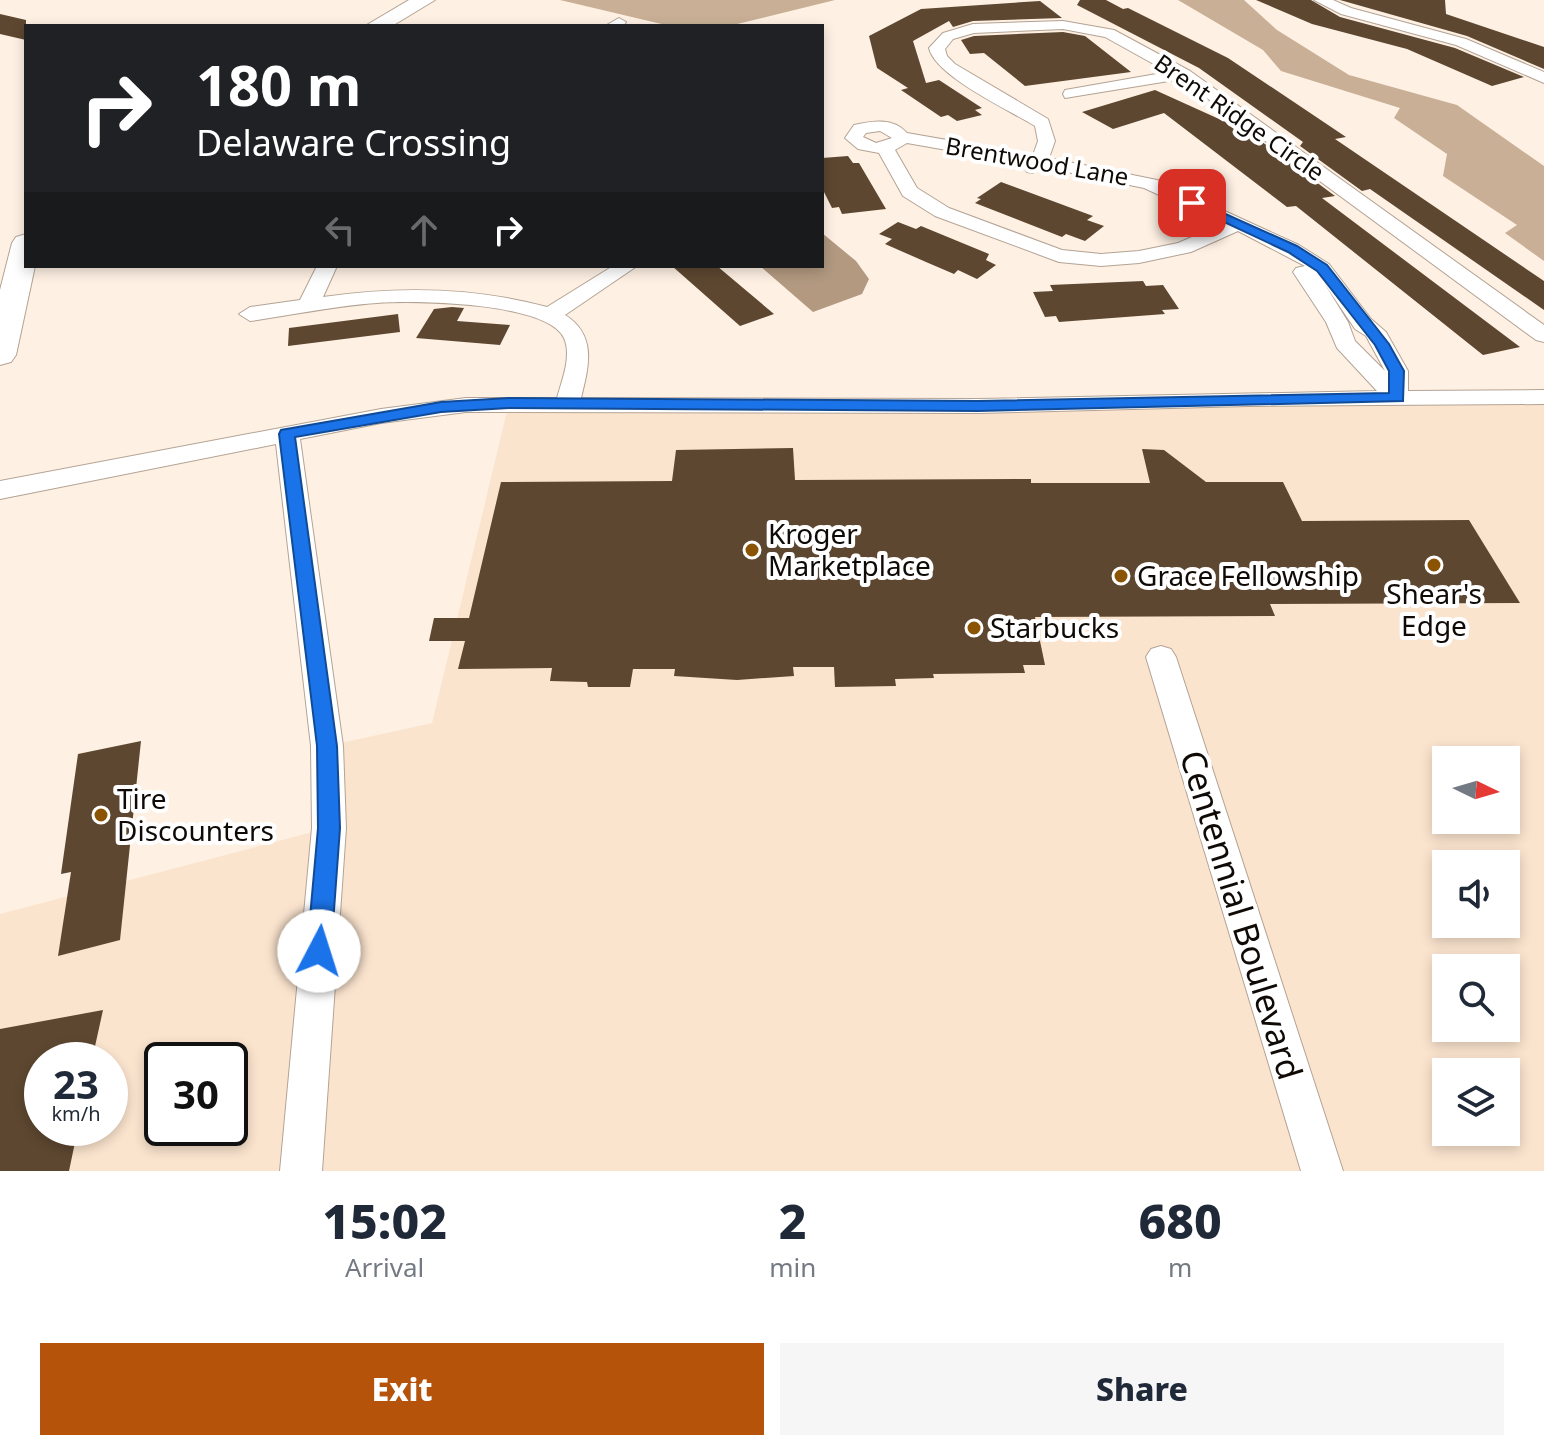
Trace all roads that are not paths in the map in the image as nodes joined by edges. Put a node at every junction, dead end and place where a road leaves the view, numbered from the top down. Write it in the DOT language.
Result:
graph roads {
  1 [pos="425,0"];
  2 [pos="1321,0"];
  3 [pos="380,24"];
  4 [pos="1184,74"];
  5 [pos="1544,78"];
  6 [pos="1071,94"];
  7 [pos="1035,165"];
  8 [pos="1233,227"];
  9 [pos="24,252"];
  10 [pos="326,268"];
  11 [pos="624,268"];
  12 [pos="309,306"];
  13 [pos="250,314"];
  14 [pos="551,314"];
  15 [pos="1544,335"];
  16 [pos="0,355"];
  17 [pos="1544,397"];
  18 [pos="1397,398"];
  19 [pos="568,403"];
  20 [pos="287,434"];
  21 [pos="0,490"];
  22 [pos="1161,657"];
  23 [pos="301,1171"];
  24 [pos="1322,1171"];
  1 -- 3 [label="main road"];
  2 -- 5 [label="street"];
  4 -- 6 [label="street"];
  4 -- 7 [label="street, Brent Ridge Circle"];
  4 -- 15 [label="street, Brent Ridge Circle"];
  7 -- 8 [label="street, Brentwood Lane"];
  7 -- 8 [label="street, Brentwood Lane"];
  8 -- 18 [label="street, Brentwood Lane"];
  8 -- 18 [label="street, Brentwood Lane"];
  9 -- 16 [label="main road"];
  10 -- 12 [label="street"];
  11 -- 14 [label="street"];
  12 -- 13 [label="street"];
  12 -- 14 [label="street"];
  14 -- 19 [label="street"];
  17 -- 18 [label="street"];
  18 -- 19 [label="street"];
  19 -- 20 [label="street"];
  20 -- 21 [label="street"];
  20 -- 23 [label="street"];
  22 -- 24 [label="street, Centennial Boulevard"];
}
